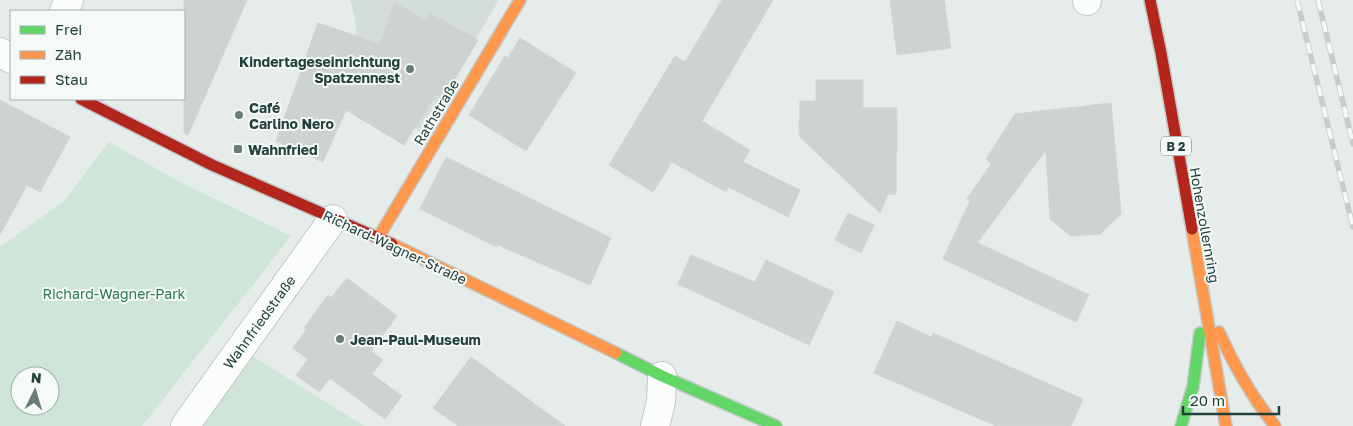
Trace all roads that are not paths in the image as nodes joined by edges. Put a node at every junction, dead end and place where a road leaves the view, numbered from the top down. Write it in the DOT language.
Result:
graph roads {
  1 [pos="520,0"];
  2 [pos="1150,0"];
  3 [pos="83,100"];
  4 [pos="333,219"];
  5 [pos="378,238"];
  6 [pos="1201,292"];
  7 [pos="662,376"];
  8 [pos="185,426"];
  9 [pos="655,426"];
  10 [pos="776,426"];
  11 [pos="1181,426"];
  12 [pos="1226,426"];
  13 [pos="1275,426"];
  1 -- 5 [label="street, Rathstraße"];
  2 -- 6 [label="street, Hohenzollernring / B 2"];
  3 -- 4 [label="street, Richard-Wagner-Straße"];
  4 -- 5 [label="street, Richard-Wagner-Straße"];
  4 -- 8 [label="street, Wahnfriedstraße"];
  5 -- 7 [label="street, Richard-Wagner-Straße"];
  6 -- 11 [label="street"];
  6 -- 12 [label="street, Hohenzollernring / B 2"];
  6 -- 13 [label="street"];
  7 -- 9 [label="street"];
  7 -- 10 [label="street, Richard-Wagner-Straße"];
}
